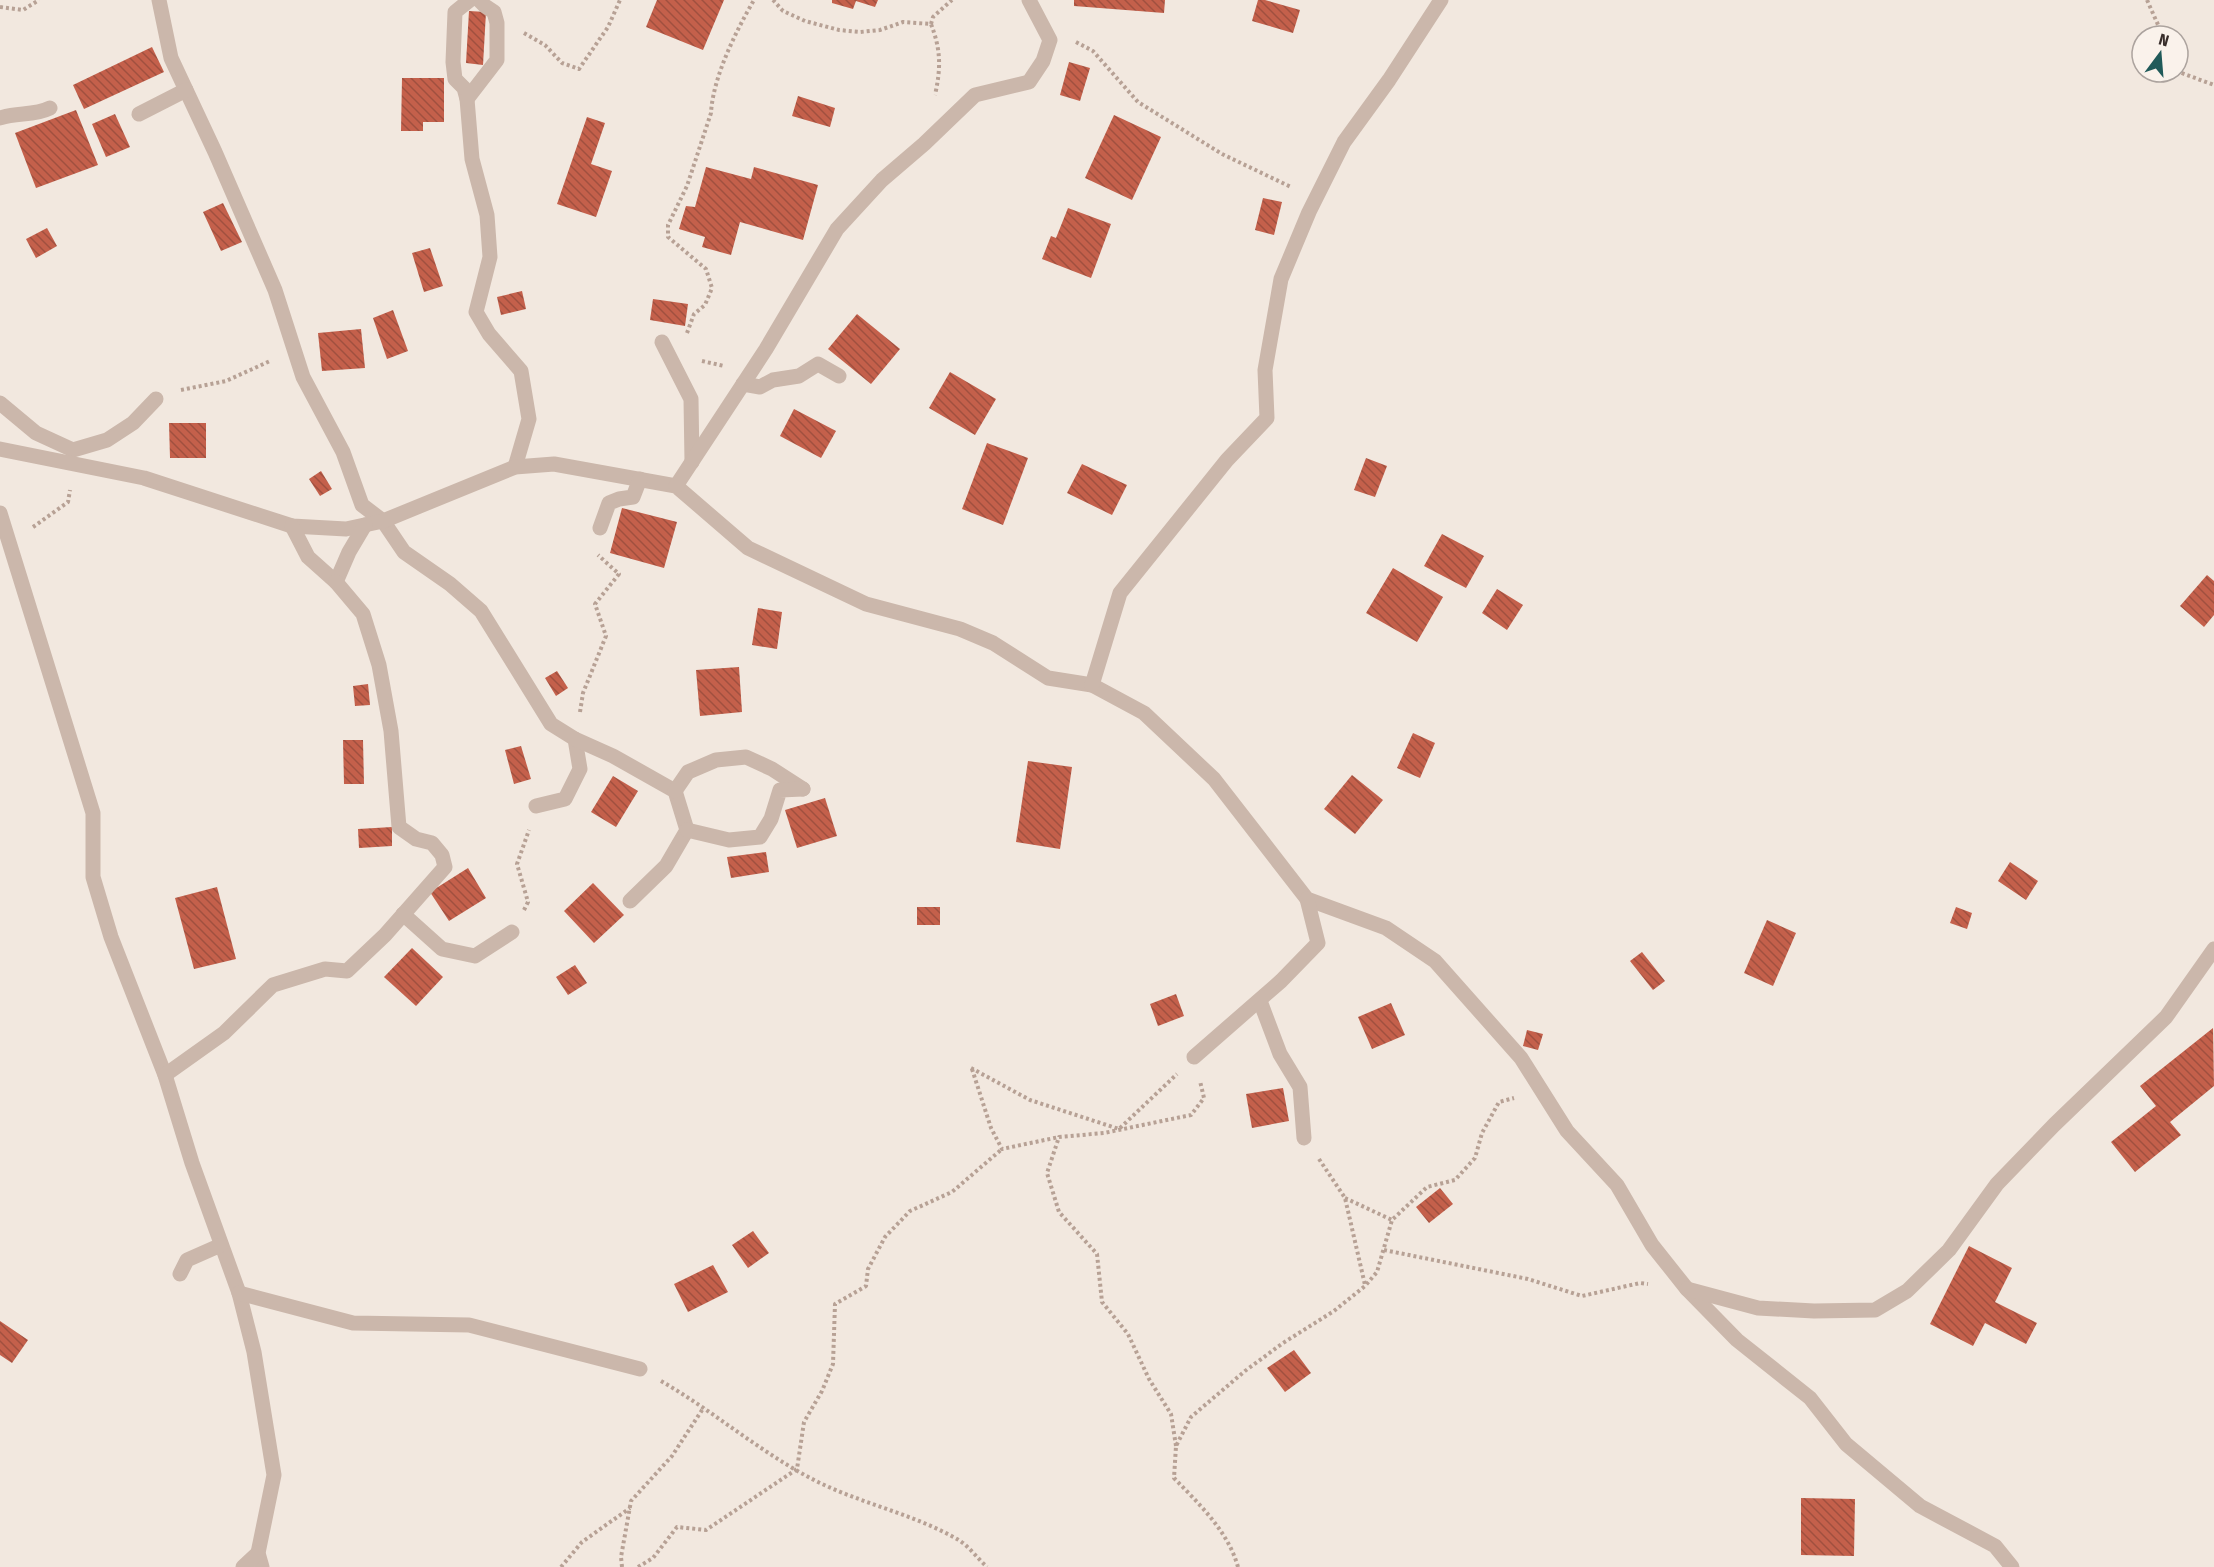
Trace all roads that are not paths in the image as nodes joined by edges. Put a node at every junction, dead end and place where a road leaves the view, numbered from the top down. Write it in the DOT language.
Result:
graph roads {
  1 [pos="159,0"];
  2 [pos="470,0"];
  3 [pos="479,0"];
  4 [pos="1029,0"];
  5 [pos="1441,0"];
  6 [pos="186,90"];
  7 [pos="467,99"];
  8 [pos="50,108"];
  9 [pos="139,114"];
  10 [pos="0,118"];
  11 [pos="666,348"];
  12 [pos="839,376"];
  13 [pos="747,378"];
  14 [pos="156,399"];
  15 [pos="0,403"];
  16 [pos="0,449"];
  17 [pos="73,450"];
  18 [pos="693,462"];
  19 [pos="84,466"];
  20 [pos="515,467"];
  21 [pos="640,479"];
  22 [pos="676,486"];
  23 [pos="362,505"];
  24 [pos="0,513"];
  25 [pos="383,521"];
  26 [pos="364,525"];
  27 [pos="292,526"];
  28 [pos="600,528"];
  29 [pos="346,529"];
  30 [pos="336,582"];
  31 [pos="1092,685"];
  32 [pos="575,739"];
  33 [pos="675,790"];
  34 [pos="536,806"];
  35 [pos="687,830"];
  36 [pos="1307,899"];
  37 [pos="630,901"];
  38 [pos="402,914"];
  39 [pos="512,932"];
  40 [pos="2214,949"];
  41 [pos="1260,1001"];
  42 [pos="1194,1057"];
  43 [pos="165,1075"];
  44 [pos="1304,1138"];
  45 [pos="221,1245"];
  46 [pos="180,1274"];
  47 [pos="1687,1289"];
  48 [pos="239,1293"];
  49 [pos="640,1369"];
  50 [pos="260,1560"];
  51 [pos="243,1567"];
  52 [pos="2012,1567"];
  1 -- 6 [label="street"];
  2 -- 7 [label="street"];
  3 -- 7 [label="street"];
  4 -- 13 [label="street"];
  5 -- 31 [label="street"];
  6 -- 9 [label="street"];
  6 -- 23 [label="street"];
  7 -- 20 [label="street"];
  8 -- 10 [label="street"];
  11 -- 18 [label="street"];
  12 -- 13 [label="street"];
  13 -- 18 [label="street"];
  14 -- 17 [label="street"];
  15 -- 17 [label="street"];
  16 -- 19 [label="street"];
  17 -- 19 [label="street"];
  18 -- 22 [label="street"];
  19 -- 27 [label="street"];
  20 -- 21 [label="street"];
  20 -- 25 [label="street"];
  21 -- 22 [label="street"];
  21 -- 28 [label="street"];
  22 -- 31 [label="street"];
  23 -- 25 [label="street"];
  23 -- 29 [label="street"];
  24 -- 43 [label="street"];
  25 -- 26 [label="street"];
  25 -- 32 [label="street"];
  26 -- 29 [label="street"];
  26 -- 30 [label="street"];
  27 -- 29 [label="street"];
  27 -- 30 [label="street"];
  30 -- 38 [label="street"];
  31 -- 36 [label="street"];
  32 -- 33 [label="street"];
  32 -- 34 [label="street"];
  33 -- 35 [label="street"];
  33 -- 35 [label="street"];
  35 -- 37 [label="street"];
  36 -- 41 [label="street"];
  36 -- 47 [label="street"];
  38 -- 39 [label="street"];
  38 -- 43 [label="street"];
  40 -- 47 [label="street"];
  41 -- 42 [label="street"];
  41 -- 44 [label="street"];
  43 -- 45 [label="street"];
  45 -- 46 [label="street"];
  45 -- 48 [label="street"];
  47 -- 52 [label="street"];
  48 -- 49 [label="street"];
  48 -- 50 [label="street"];
  50 -- 51 [label="street"];
}
